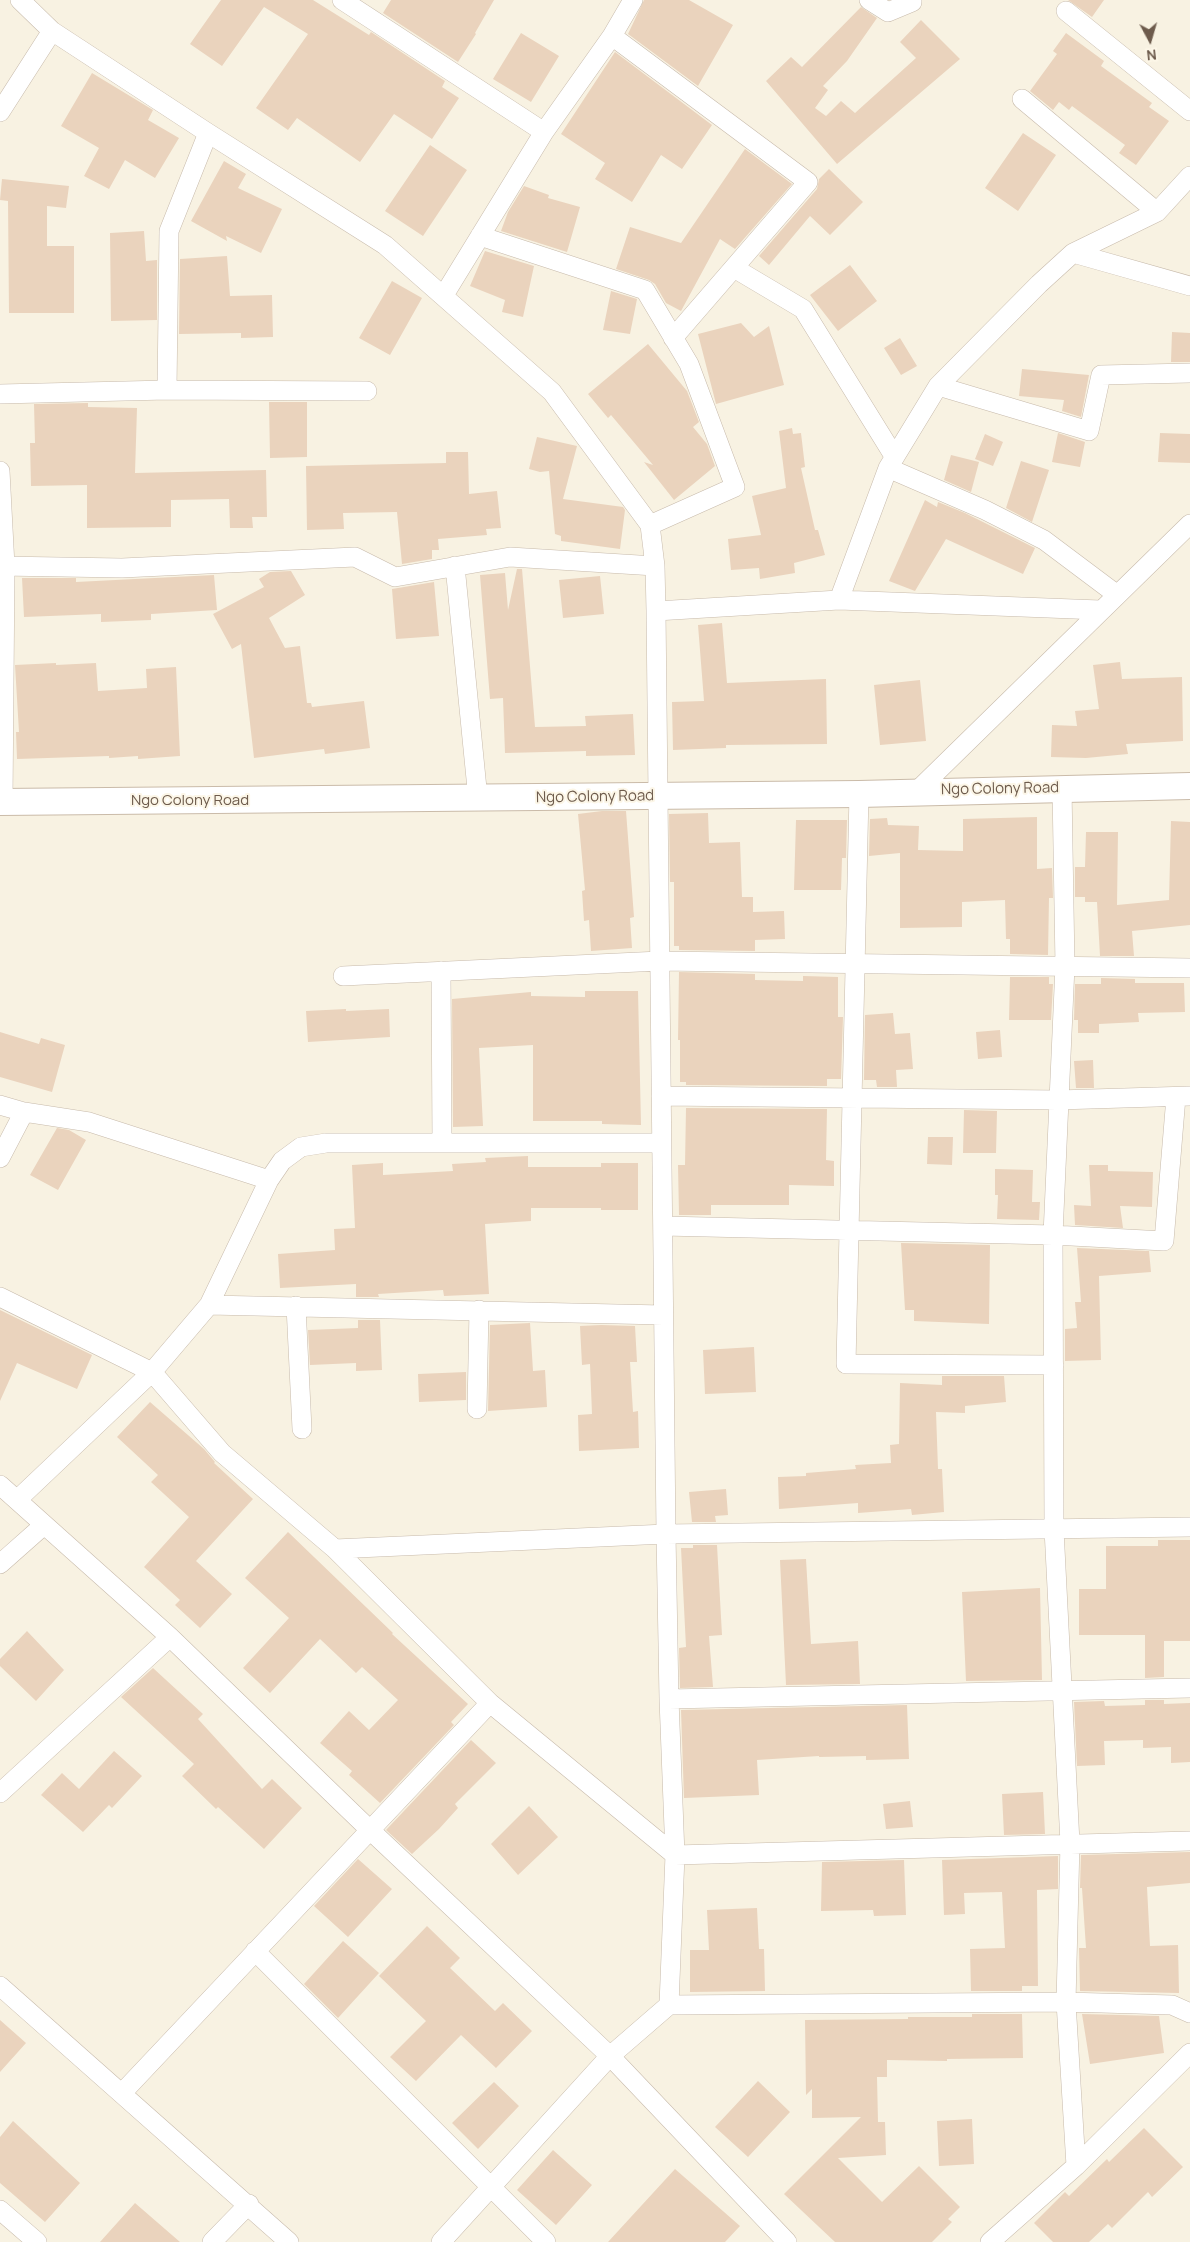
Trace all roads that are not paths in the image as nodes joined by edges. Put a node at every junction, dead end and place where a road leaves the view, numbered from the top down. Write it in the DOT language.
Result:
graph roads {
  1 [pos="20,0"];
  2 [pos="342,0"];
  3 [pos="633,0"];
  4 [pos="869,0"];
  5 [pos="912,0"];
  6 [pos="1066,12"];
  7 [pos="52,31"];
  8 [pos="612,36"];
  9 [pos="1022,98"];
  10 [pos="1190,111"];
  11 [pos="0,112"];
  12 [pos="544,132"];
  13 [pos="208,133"];
  14 [pos="1190,176"];
  15 [pos="1158,212"];
  16 [pos="480,236"];
  17 [pos="1073,254"];
  18 [pos="734,268"];
  19 [pos="1190,286"];
  20 [pos="444,295"];
  21 [pos="674,338"];
  22 [pos="1190,373"];
  23 [pos="938,386"];
  24 [pos="167,390"];
  25 [pos="367,391"];
  26 [pos="0,394"];
  27 [pos="891,462"];
  28 [pos="0,470"];
  29 [pos="1190,524"];
  30 [pos="650,525"];
  31 [pos="2,566"];
  32 [pos="455,566"];
  33 [pos="655,566"];
  34 [pos="1116,594"];
  35 [pos="838,600"];
  36 [pos="1100,610"];
  37 [pos="656,612"];
  38 [pos="1190,786"];
  39 [pos="1062,788"];
  40 [pos="917,791"];
  41 [pos="858,794"];
  42 [pos="658,795"];
  43 [pos="478,798"];
  44 [pos="2,802"];
  45 [pos="660,961"];
  46 [pos="856,964"];
  47 [pos="1065,966"];
  48 [pos="1190,968"];
  49 [pos="441,971"];
  50 [pos="343,976"];
  51 [pos="661,1096"];
  52 [pos="1183,1096"];
  53 [pos="852,1098"];
  54 [pos="1058,1100"];
  55 [pos="0,1105"];
  56 [pos="24,1112"];
  57 [pos="442,1143"];
  58 [pos="662,1143"];
  59 [pos="0,1158"];
  60 [pos="269,1180"];
  61 [pos="662,1226"];
  62 [pos="849,1231"];
  63 [pos="1053,1235"];
  64 [pos="0,1297"];
  65 [pos="209,1305"];
  66 [pos="296,1306"];
  67 [pos="478,1310"];
  68 [pos="663,1315"];
  69 [pos="1054,1365"];
  70 [pos="152,1372"];
  71 [pos="477,1409"];
  72 [pos="302,1429"];
  73 [pos="0,1485"];
  74 [pos="17,1500"];
  75 [pos="44,1525"];
  76 [pos="1190,1528"];
  77 [pos="1054,1529"];
  78 [pos="666,1534"];
  79 [pos="335,1549"];
  80 [pos="0,1564"];
  81 [pos="170,1637"];
  82 [pos="1190,1688"];
  83 [pos="1061,1691"];
  84 [pos="669,1699"];
  85 [pos="490,1703"];
  86 [pos="0,1794"];
  87 [pos="370,1830"];
  88 [pos="1190,1841"];
  89 [pos="1070,1843"];
  90 [pos="674,1855"];
  91 [pos="255,1951"];
  92 [pos="1,1989"];
  93 [pos="1066,2002"];
  94 [pos="669,2005"];
  95 [pos="1190,2013"];
  96 [pos="1190,2053"];
  97 [pos="610,2056"];
  98 [pos="122,2093"];
  99 [pos="1076,2166"];
  100 [pos="490,2187"];
  101 [pos="249,2204"];
  102 [pos="3,2219"];
  103 [pos="37,2242"];
  104 [pos="212,2242"];
  105 [pos="289,2242"];
  106 [pos="441,2242"];
  107 [pos="546,2242"];
  108 [pos="787,2242"];
  109 [pos="990,2242"];
  1 -- 7 [label="street"];
  2 -- 12 [label="street"];
  3 -- 8 [label="street"];
  4 -- 5 [label="street"];
  6 -- 10 [label="street"];
  7 -- 11 [label="street"];
  7 -- 13 [label="street"];
  8 -- 12 [label="street"];
  8 -- 18 [label="street"];
  9 -- 15 [label="street"];
  12 -- 16 [label="street"];
  13 -- 20 [label="street"];
  13 -- 24 [label="street"];
  14 -- 15 [label="street"];
  15 -- 17 [label="street"];
  16 -- 20 [label="street"];
  16 -- 21 [label="street"];
  17 -- 19 [label="street"];
  17 -- 23 [label="street"];
  18 -- 21 [label="street"];
  18 -- 27 [label="street"];
  20 -- 30 [label="street"];
  21 -- 30 [label="street"];
  22 -- 23 [label="street"];
  23 -- 27 [label="street"];
  24 -- 25 [label="street"];
  24 -- 26 [label="street"];
  27 -- 34 [label="street"];
  27 -- 35 [label="street"];
  28 -- 31 [label="street"];
  29 -- 34 [label="street"];
  30 -- 33 [label="street"];
  31 -- 32 [label="street"];
  31 -- 44 [label="street"];
  32 -- 33 [label="street"];
  32 -- 43 [label="street"];
  33 -- 37 [label="street"];
  34 -- 36 [label="street"];
  35 -- 36 [label="street"];
  35 -- 37 [label="street"];
  36 -- 40 [label="street"];
  37 -- 42 [label="street"];
  38 -- 39 [label="street, Ngo Colony Road"];
  39 -- 40 [label="street, Ngo Colony Road"];
  39 -- 47 [label="street"];
  40 -- 41 [label="street, Ngo Colony Road"];
  41 -- 42 [label="street, Ngo Colony Road"];
  41 -- 46 [label="street"];
  42 -- 43 [label="street, Ngo Colony Road"];
  42 -- 45 [label="street"];
  43 -- 44 [label="street, Ngo Colony Road"];
  45 -- 46 [label="street"];
  45 -- 49 [label="street"];
  45 -- 51 [label="street"];
  46 -- 47 [label="street"];
  46 -- 53 [label="street"];
  47 -- 48 [label="street"];
  47 -- 54 [label="street"];
  49 -- 50 [label="street"];
  49 -- 57 [label="street"];
  51 -- 53 [label="street"];
  51 -- 58 [label="street"];
  52 -- 54 [label="street"];
  52 -- 63 [label="street"];
  53 -- 54 [label="street"];
  53 -- 62 [label="street"];
  54 -- 63 [label="street"];
  55 -- 56 [label="street"];
  56 -- 59 [label="street"];
  56 -- 60 [label="street"];
  57 -- 58 [label="street"];
  57 -- 60 [label="street"];
  58 -- 61 [label="street"];
  60 -- 65 [label="street"];
  61 -- 62 [label="street"];
  61 -- 68 [label="street"];
  62 -- 63 [label="street"];
  62 -- 69 [label="street"];
  63 -- 69 [label="street"];
  64 -- 70 [label="street"];
  65 -- 66 [label="street"];
  65 -- 70 [label="street"];
  66 -- 67 [label="street"];
  66 -- 72 [label="street"];
  67 -- 68 [label="street"];
  67 -- 71 [label="street"];
  68 -- 78 [label="street"];
  69 -- 77 [label="street"];
  70 -- 74 [label="street"];
  70 -- 79 [label="street"];
  73 -- 74 [label="street"];
  74 -- 75 [label="street"];
  75 -- 80 [label="street"];
  75 -- 81 [label="street"];
  76 -- 77 [label="street"];
  77 -- 78 [label="street"];
  77 -- 83 [label="street"];
  78 -- 79 [label="street"];
  78 -- 84 [label="street"];
  79 -- 85 [label="street"];
  81 -- 86 [label="street"];
  81 -- 87 [label="street"];
  82 -- 83 [label="street"];
  83 -- 84 [label="street"];
  83 -- 89 [label="street"];
  84 -- 90 [label="street"];
  85 -- 87 [label="street"];
  85 -- 90 [label="street"];
  87 -- 91 [label="street"];
  87 -- 97 [label="street"];
  88 -- 89 [label="street"];
  89 -- 90 [label="street"];
  89 -- 93 [label="street"];
  90 -- 94 [label="street"];
  91 -- 98 [label="street"];
  91 -- 100 [label="street"];
  92 -- 98 [label="street"];
  93 -- 94 [label="street"];
  93 -- 95 [label="street"];
  93 -- 99 [label="street"];
  94 -- 97 [label="street"];
  96 -- 99 [label="street"];
  97 -- 100 [label="street"];
  97 -- 108 [label="street"];
  98 -- 101 [label="street"];
  99 -- 109 [label="street"];
  100 -- 106 [label="street"];
  100 -- 107 [label="street"];
  101 -- 104 [label="street"];
  101 -- 105 [label="street"];
  102 -- 103 [label="street"];
}
